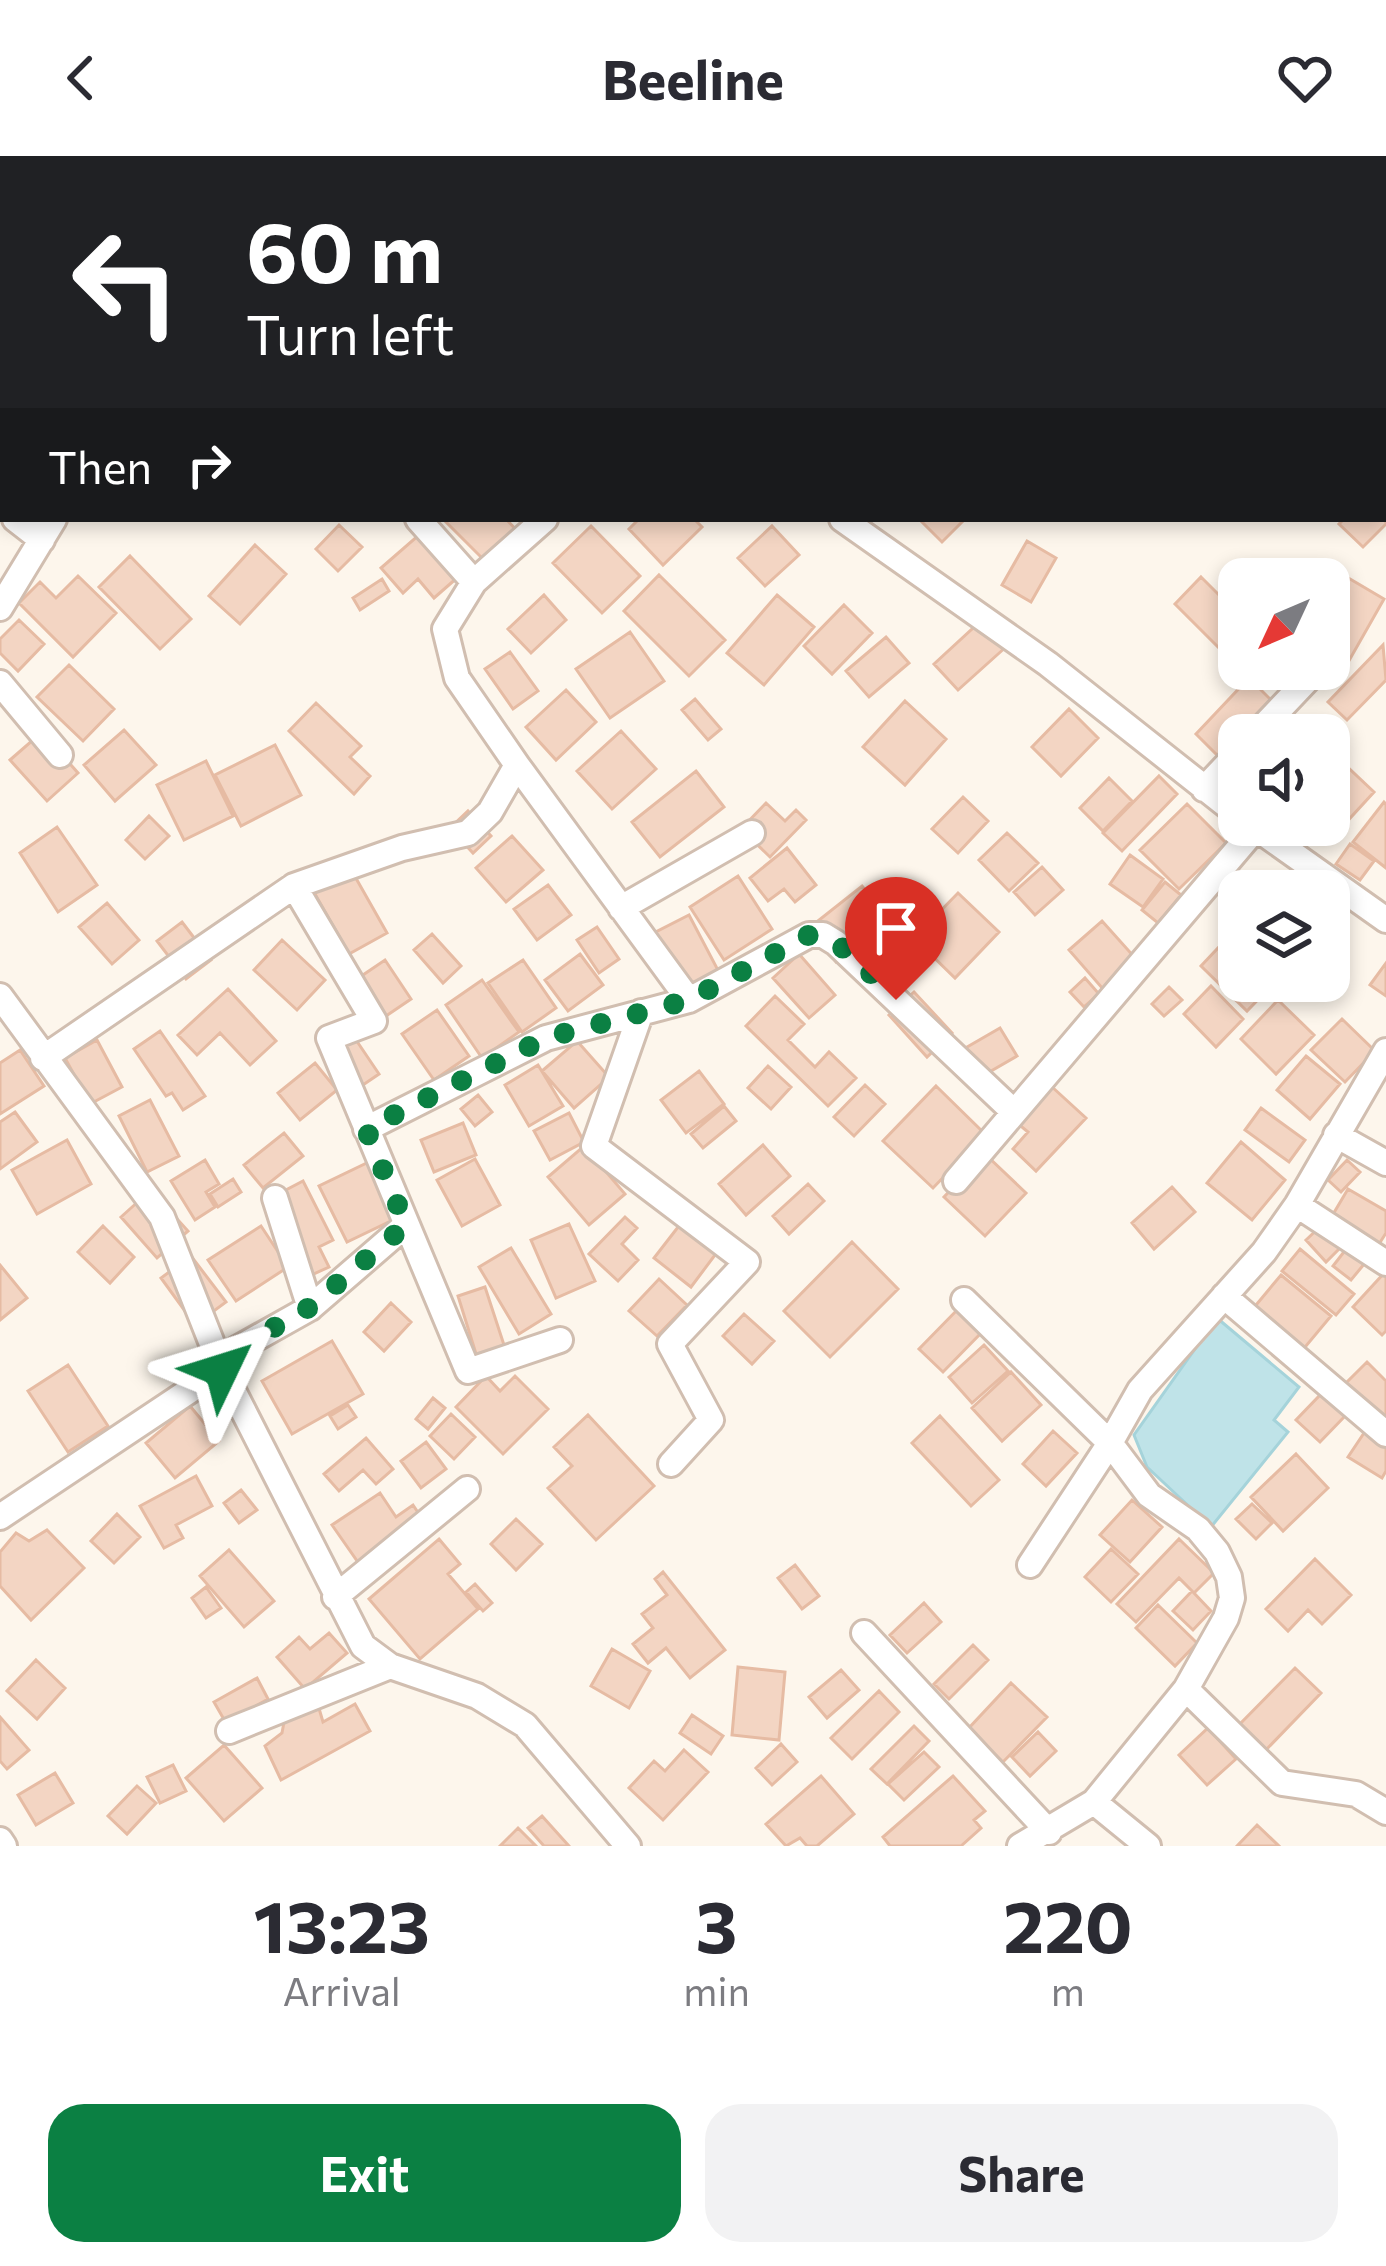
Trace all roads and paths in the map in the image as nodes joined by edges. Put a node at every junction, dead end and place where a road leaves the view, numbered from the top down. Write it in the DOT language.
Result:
graph roads {
  1 [pos="421,522"];
  2 [pos="542,522"];
  3 [pos="846,522"];
  4 [pos="48,529"];
  5 [pos="474,582"];
  6 [pos="0,608"];
  7 [pos="0,683"];
  8 [pos="1298,690"];
  9 [pos="1275,714"];
  10 [pos="60,754"];
  11 [pos="517,765"];
  12 [pos="1218,774"];
  13 [pos="1204,789"];
  14 [pos="1218,800"];
  15 [pos="752,832"];
  16 [pos="1230,846"];
  17 [pos="1285,846"];
  18 [pos="295,886"];
  19 [pos="621,908"];
  20 [pos="1383,908"];
  21 [pos="0,996"];
  22 [pos="689,1000"];
  23 [pos="641,1012"];
  24 [pos="1386,1051"];
  25 [pos="43,1058"];
  26 [pos="1014,1112"];
  27 [pos="366,1129"];
  28 [pos="1336,1135"];
  29 [pos="1386,1163"];
  30 [pos="956,1181"];
  31 [pos="275,1198"];
  32 [pos="1297,1204"];
  33 [pos="406,1225"];
  34 [pos="1386,1263"];
  35 [pos="1224,1296"];
  36 [pos="964,1300"];
  37 [pos="310,1307"];
  38 [pos="560,1340"];
  39 [pos="221,1364"];
  40 [pos="1386,1434"];
  41 [pos="1110,1444"];
  42 [pos="671,1464"];
  43 [pos="467,1489"];
  44 [pos="0,1517"];
  45 [pos="1030,1565"];
  46 [pos="335,1597"];
  47 [pos="864,1633"];
  48 [pos="390,1666"];
  49 [pos="1186,1689"];
  50 [pos="229,1732"];
  51 [pos="1094,1802"];
  52 [pos="1386,1812"];
  53 [pos="1048,1832"];
  54 [pos="628,1846"];
  55 [pos="1020,1846"];
  56 [pos="1148,1846"];
  1 -- 5 [label="street"];
  2 -- 5 [label="street"];
  3 -- 13 [label="street"];
  4 -- 6 [label="street"];
  5 -- 11 [label="street"];
  7 -- 10 [label="street"];
  8 -- 9 [label="street"];
  11 -- 18 [label="street"];
  11 -- 19 [label="street"];
  12 -- 13 [label="street"];
  13 -- 14 [label="street"];
  15 -- 19 [label="street"];
  16 -- 26 [label="street"];
  17 -- 20 [label="street"];
  18 -- 25 [label="street"];
  18 -- 27 [label="street"];
  19 -- 22 [label="street"];
  21 -- 25 [label="street"];
  22 -- 23 [label="street"];
  22 -- 26 [label="street"];
  23 -- 27 [label="street"];
  23 -- 42 [label="street"];
  24 -- 28 [label="street"];
  25 -- 39 [label="street"];
  26 -- 30 [label="street"];
  27 -- 33 [label="street"];
  28 -- 29 [label="street"];
  28 -- 32 [label="street"];
  31 -- 37 [label="street"];
  32 -- 34 [label="street"];
  32 -- 35 [label="street"];
  33 -- 37 [label="street"];
  33 -- 38 [label="street"];
  35 -- 40 [label="street"];
  35 -- 41 [label="street"];
  36 -- 41 [label="street"];
  37 -- 39 [label="street"];
  39 -- 44 [label="street"];
  39 -- 46 [label="street"];
  41 -- 45 [label="street"];
  41 -- 49 [label="street"];
  43 -- 46 [label="street"];
  46 -- 48 [label="street"];
  47 -- 53 [label="street"];
  48 -- 50 [label="street"];
  48 -- 54 [label="street"];
  49 -- 51 [label="street"];
  49 -- 52 [label="street"];
  51 -- 53 [label="street"];
  51 -- 56 [label="street"];
  53 -- 55 [label="street"];
}
